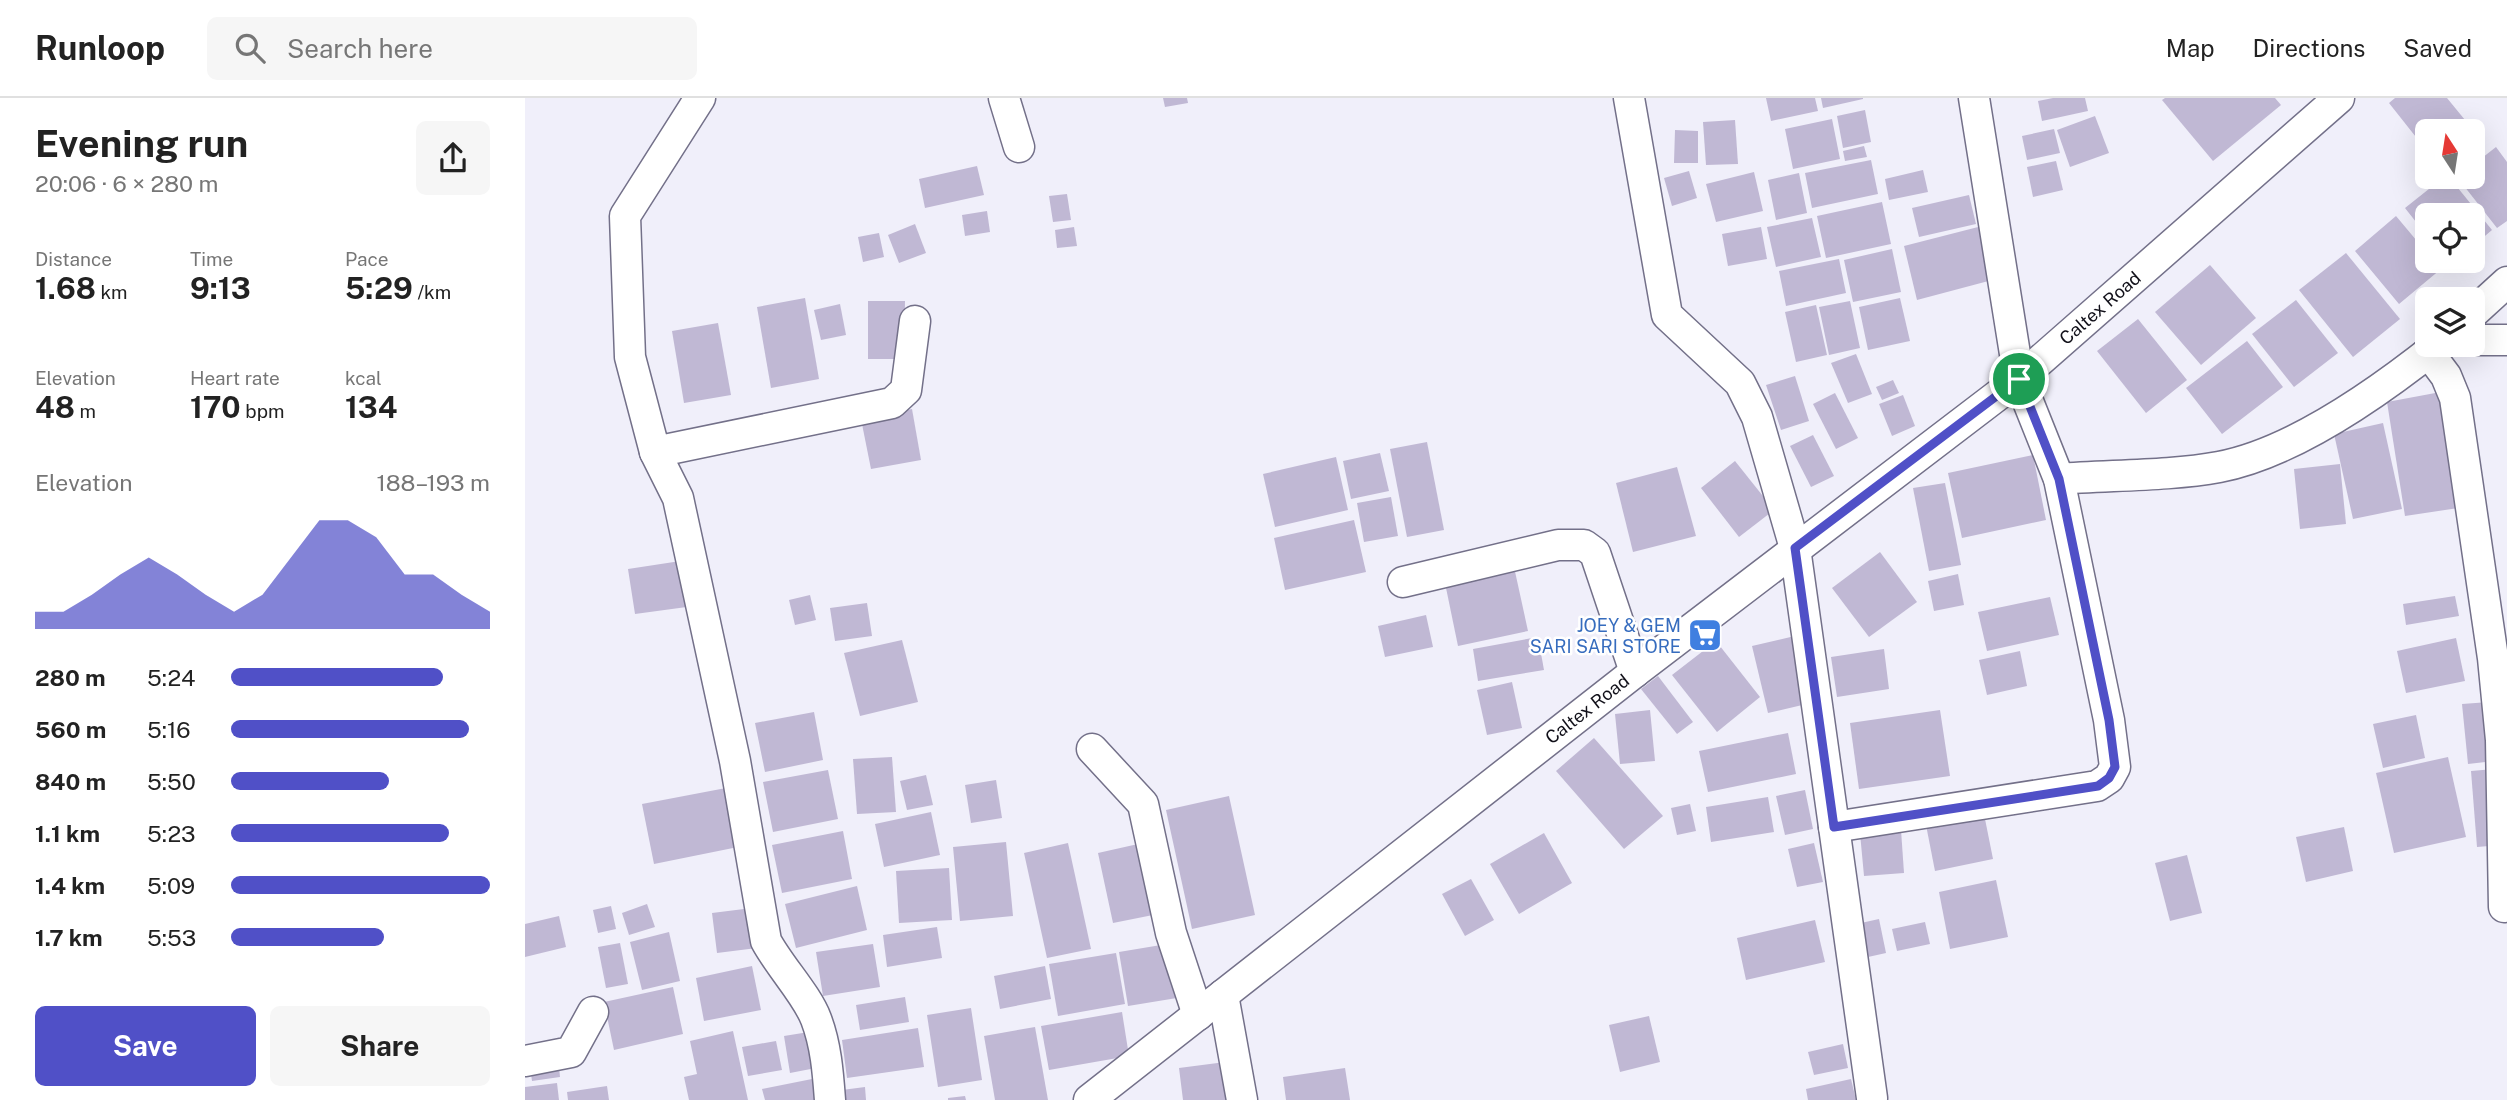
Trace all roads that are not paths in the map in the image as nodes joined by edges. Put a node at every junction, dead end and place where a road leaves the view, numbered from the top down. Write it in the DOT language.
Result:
graph roads {
  1 [pos="700,98"];
  2 [pos="1004,98"];
  3 [pos="1629,98"];
  4 [pos="1974,98"];
  5 [pos="2339,98"];
  6 [pos="1019,147"];
  7 [pos="2507,282"];
  8 [pos="2485,302"];
  9 [pos="915,321"];
  10 [pos="2485,340"];
  11 [pos="2507,340"];
  12 [pos="2421,357"];
  13 [pos="2437,357"];
  14 [pos="2019,379"];
  15 [pos="655,452"];
  16 [pos="2059,479"];
  17 [pos="1795,548"];
  18 [pos="1403,582"];
  19 [pos="1635,672"];
  20 [pos="2504,740"];
  21 [pos="1092,749"];
  22 [pos="1834,827"];
  23 [pos="2504,907"];
  24 [pos="1223,995"];
  25 [pos="593,1012"];
  26 [pos="1198,1014"];
  27 [pos="525,1061"];
  28 [pos="1872,1098"];
  29 [pos="830,1100"];
  30 [pos="1089,1100"];
  31 [pos="1241,1100"];
  1 -- 15 [label="street"];
  2 -- 6 [label="street"];
  3 -- 17 [label="street"];
  4 -- 14 [label="street"];
  5 -- 14 [label="street, Caltex Road"];
  7 -- 8 [label="street"];
  9 -- 15 [label="street"];
  10 -- 11 [label="street"];
  12 -- 16 [label="street"];
  13 -- 20 [label="street"];
  14 -- 16 [label="street"];
  14 -- 17 [label="street, Caltex Road"];
  15 -- 29 [label="street"];
  16 -- 22 [label="street"];
  17 -- 19 [label="street, Caltex Road"];
  17 -- 22 [label="street"];
  18 -- 19 [label="street"];
  19 -- 24 [label="street, Caltex Road"];
  20 -- 23 [label="street"];
  21 -- 26 [label="street"];
  22 -- 28 [label="street"];
  24 -- 26 [label="street, Caltex Road"];
  24 -- 31 [label="street"];
  25 -- 27 [label="street"];
  26 -- 30 [label="street, Caltex Road"];
}
